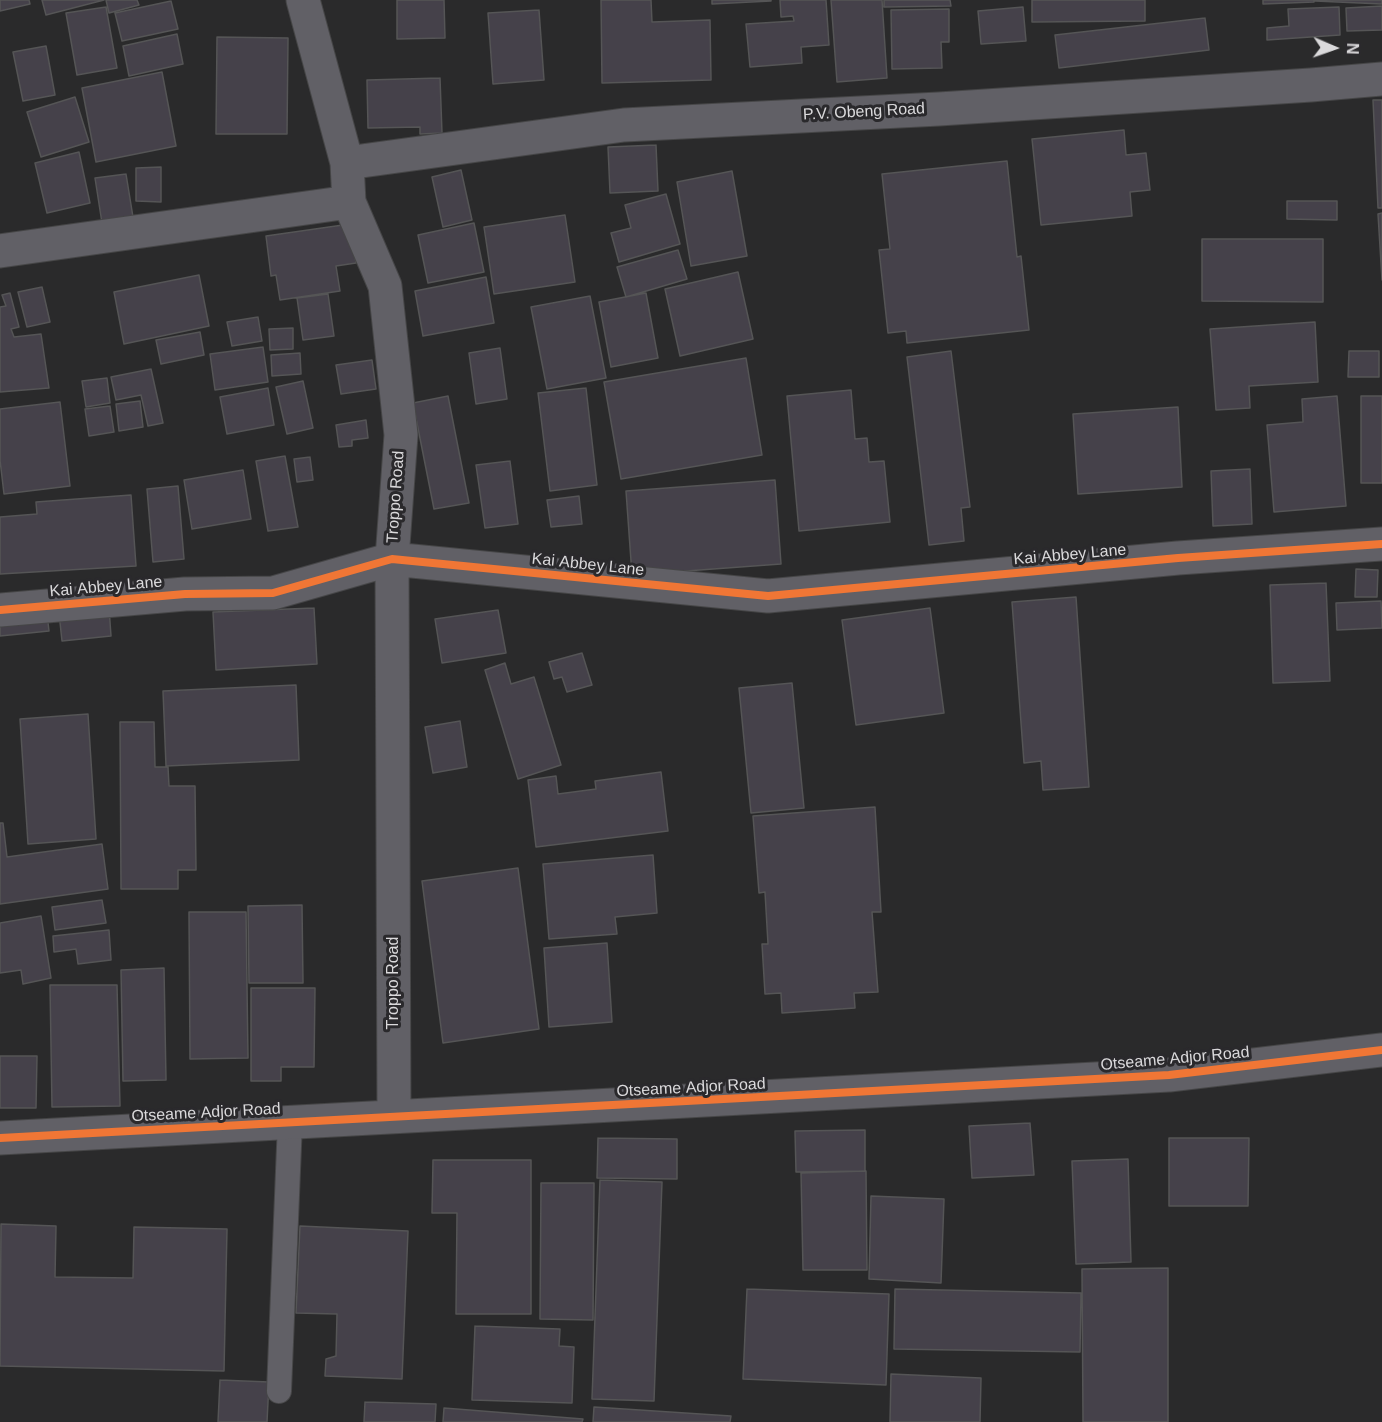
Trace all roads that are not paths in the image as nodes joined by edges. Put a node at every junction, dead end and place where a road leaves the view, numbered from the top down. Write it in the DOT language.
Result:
graph roads {
  1 [pos="303,0"];
  2 [pos="1382,79"];
  3 [pos="347,163"];
  4 [pos="349,202"];
  5 [pos="0,251"];
  6 [pos="1382,544"];
  7 [pos="392,559"];
  8 [pos="0,610"];
  9 [pos="1382,1050"];
  10 [pos="394,1116"];
  11 [pos="290,1122"];
  12 [pos="0,1138"];
  13 [pos="279,1391"];
  1 -- 3 [label="street, Troppo Road"];
  2 -- 3 [label="street, P.V. Obeng Road"];
  3 -- 4 [label="street, Troppo Road"];
  4 -- 5 [label="street"];
  4 -- 7 [label="street, Troppo Road"];
  6 -- 7 [label="street, Kai Abbey Lane"];
  7 -- 8 [label="street, Kai Abbey Lane"];
  7 -- 10 [label="street, Troppo Road"];
  9 -- 10 [label="street, Otseame Adjor Road"];
  10 -- 11 [label="street, Otseame Adjor Road"];
  11 -- 12 [label="street, Otseame Adjor Road"];
  11 -- 13 [label="lane"];
}
